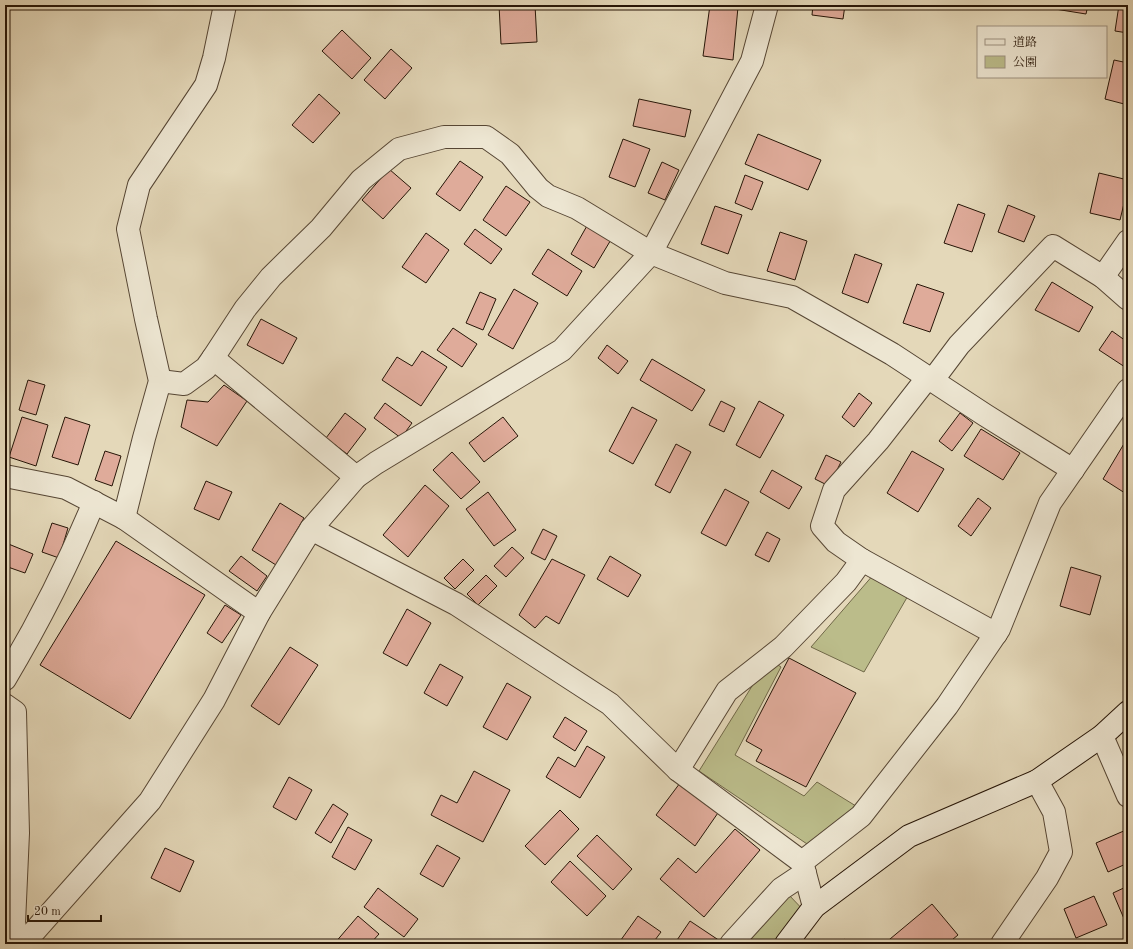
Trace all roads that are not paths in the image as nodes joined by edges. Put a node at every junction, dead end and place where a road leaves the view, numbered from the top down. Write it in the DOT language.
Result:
graph roads {
  1 [pos="225,5"];
  2 [pos="767,5"];
  3 [pos="1128,241"];
  4 [pos="651,252"];
  5 [pos="1103,277"];
  6 [pos="1128,299"];
  7 [pos="213,358"];
  8 [pos="930,379"];
  9 [pos="160,381"];
  10 [pos="1128,390"];
  11 [pos="1073,470"];
  12 [pos="5,476"];
  13 [pos="356,477"];
  14 [pos="94,502"];
  15 [pos="124,518"];
  16 [pos="311,529"];
  17 [pos="862,560"];
  18 [pos="259,613"];
  19 [pos="996,634"];
  20 [pos="5,679"];
  21 [pos="5,705"];
  22 [pos="1128,712"];
  23 [pos="1102,736"];
  24 [pos="678,770"];
  25 [pos="1037,782"];
  26 [pos="1128,796"];
  27 [pos="804,868"];
  28 [pos="814,907"];
  29 [pos="19,944"];
  30 [pos="22,944"];
  31 [pos="731,944"];
  32 [pos="786,944"];
  33 [pos="1002,944"];
  1 -- 9 [label="street"];
  2 -- 4 [label="street"];
  3 -- 5 [label="street"];
  4 -- 7 [label="street"];
  4 -- 8 [label="street"];
  4 -- 13 [label="street"];
  5 -- 6 [label="street"];
  5 -- 8 [label="street"];
  7 -- 9 [label="street"];
  7 -- 13 [label="street"];
  8 -- 11 [label="street"];
  8 -- 17 [label="street"];
  9 -- 15 [label="street"];
  10 -- 11 [label="street"];
  11 -- 19 [label="street"];
  12 -- 14 [label="street"];
  13 -- 16 [label="street"];
  14 -- 15 [label="street"];
  14 -- 20 [label="street"];
  15 -- 18 [label="street"];
  16 -- 18 [label="street"];
  16 -- 24 [label="street"];
  17 -- 19 [label="street"];
  17 -- 24 [label="street"];
  18 -- 30 [label="street"];
  19 -- 27 [label="street"];
  21 -- 29 [label="street"];
  22 -- 23 [label="street"];
  23 -- 25 [label="street"];
  23 -- 26 [label="street"];
  24 -- 27 [label="street"];
  25 -- 28 [label="street"];
  25 -- 33 [label="street"];
  27 -- 28 [label="street"];
  27 -- 31 [label="street"];
  28 -- 32 [label="street"];
}
